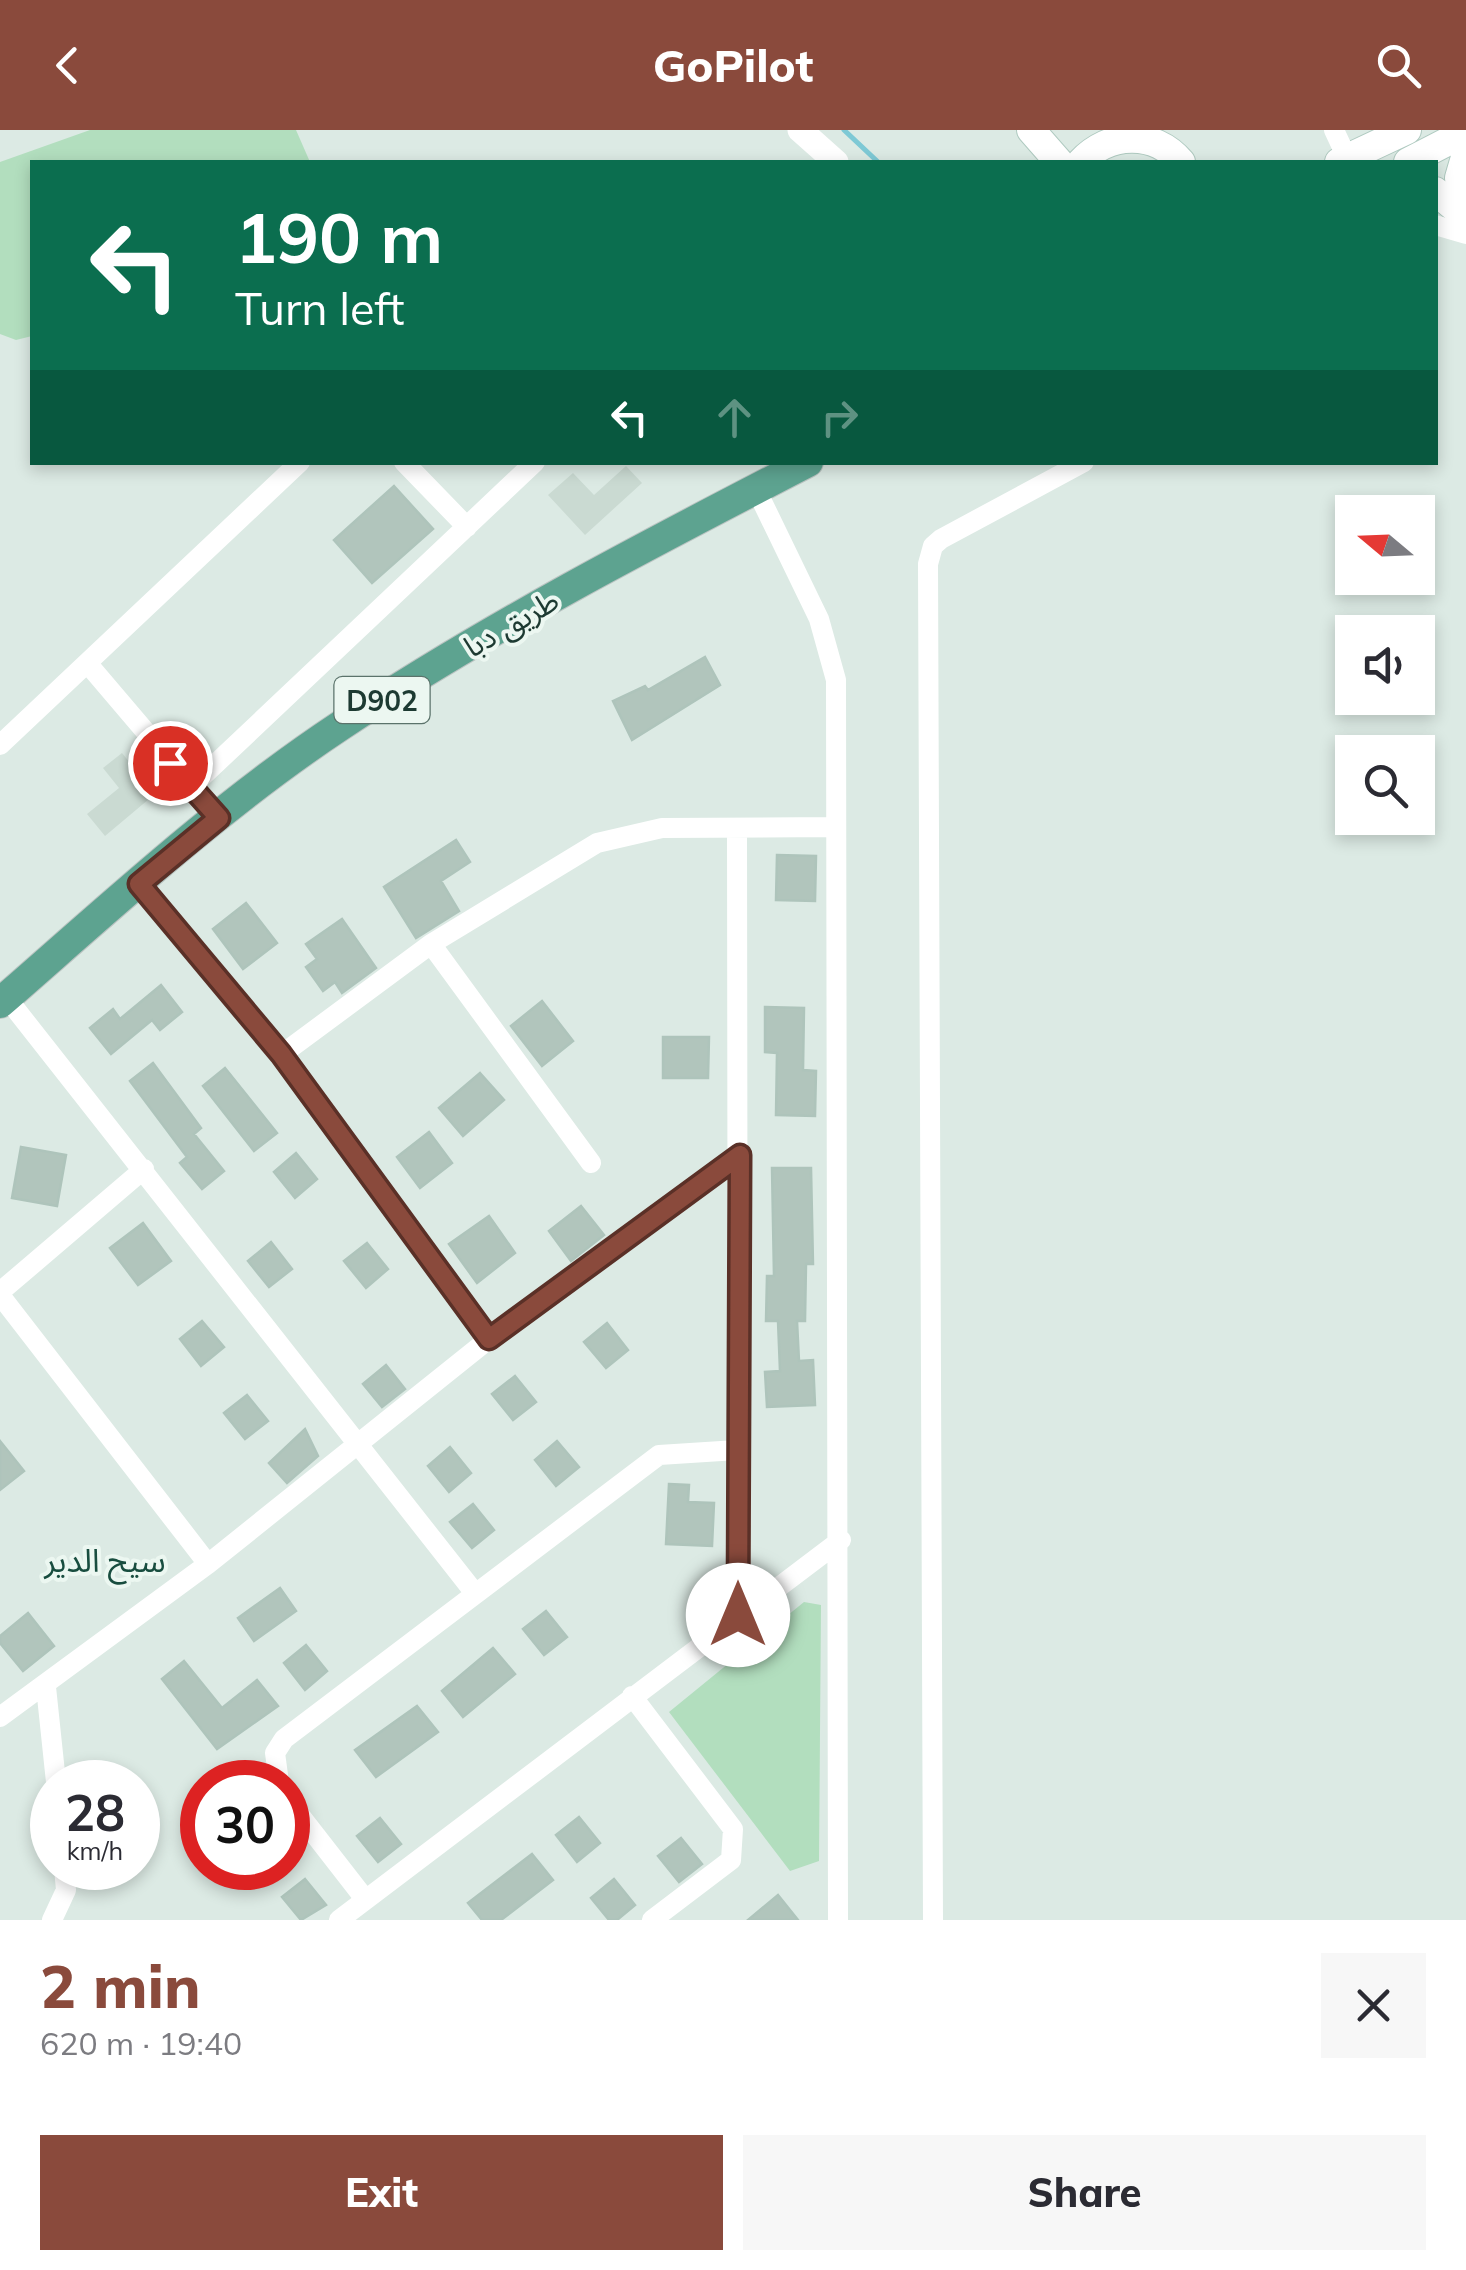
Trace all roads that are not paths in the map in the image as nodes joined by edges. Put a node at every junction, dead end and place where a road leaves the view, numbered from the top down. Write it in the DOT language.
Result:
graph roads {
  1 [pos="800,130"];
  2 [pos="1031,130"];
  3 [pos="1080,130"];
  4 [pos="1334,130"];
  5 [pos="1407,130"];
  6 [pos="1466,132"];
  7 [pos="1114,137"];
  8 [pos="1174,152"];
  9 [pos="1466,154"];
  10 [pos="834,160"];
  11 [pos="1056,160"];
  12 [pos="1084,160"];
  13 [pos="1344,160"];
  14 [pos="1346,160"];
  15 [pos="1412,160"];
  16 [pos="1438,194"];
  17 [pos="1466,208"];
  18 [pos="1466,218"];
  19 [pos="1438,227"];
  20 [pos="1466,234"];
  21 [pos="297,465"];
  22 [pos="407,465"];
  23 [pos="531,465"];
  24 [pos="802,465"];
  25 [pos="1078,465"];
  26 [pos="756,489"];
  27 [pos="467,527"];
  28 [pos="88,664"];
  29 [pos="0,745"];
  30 [pos="190,788"];
  31 [pos="219,818"];
  32 [pos="835,827"];
  33 [pos="737,828"];
  34 [pos="139,884"];
  35 [pos="431,944"];
  36 [pos="3,1000"];
  37 [pos="281,1054"];
  38 [pos="740,1155"];
  39 [pos="592,1163"];
  40 [pos="144,1169"];
  41 [pos="0,1293"];
  42 [pos="489,1339"];
  43 [pos="361,1444"];
  44 [pos="738,1450"];
  45 [pos="841,1540"];
  46 [pos="208,1564"];
  47 [pos="474,1592"];
  48 [pos="738,1615"];
  49 [pos="46,1687"];
  50 [pos="632,1696"];
  51 [pos="0,1718"];
  52 [pos="54,1760"];
  53 [pos="276,1760"];
  54 [pos="310,1828"];
  55 [pos="66,1890"];
  56 [pos="365,1899"];
  57 [pos="834,1917"];
  58 [pos="52,1920"];
  59 [pos="338,1920"];
  60 [pos="652,1920"];
  61 [pos="934,1920"];
  1 -- 10 [label="street"];
  2 -- 11 [label="main road"];
  3 -- 7 [label="main road"];
  4 -- 13 [label="street"];
  5 -- 14 [label="main road"];
  6 -- 15 [label="main road"];
  7 -- 8 [label="main road"];
  7 -- 12 [label="main road"];
  9 -- 17 [label="main road"];
  16 -- 18 [label="main road"];
  19 -- 20 [label="street"];
  21 -- 28 [label="street"];
  22 -- 27 [label="street"];
  23 -- 27 [label="street"];
  24 -- 26 [label="main road, طريق دبا / D902"];
  25 -- 61 [label="street"];
  26 -- 31 [label="main road, طريق دبا / D902"];
  26 -- 32 [label="street"];
  27 -- 30 [label="street"];
  28 -- 29 [label="street"];
  28 -- 30 [label="street"];
  30 -- 31 [label="street"];
  31 -- 34 [label="main road, طريق دبا / D902"];
  32 -- 33 [label="street"];
  32 -- 45 [label="street"];
  33 -- 35 [label="street"];
  33 -- 38 [label="street"];
  34 -- 36 [label="main road, طريق دبا / D902"];
  34 -- 37 [label="street"];
  35 -- 37 [label="street"];
  35 -- 39 [label="street"];
  36 -- 40 [label="street"];
  37 -- 42 [label="street"];
  38 -- 42 [label="street"];
  38 -- 44 [label="street"];
  40 -- 41 [label="street"];
  40 -- 43 [label="street"];
  41 -- 46 [label="street"];
  42 -- 43 [label="street"];
  43 -- 46 [label="street"];
  43 -- 47 [label="street"];
  44 -- 47 [label="street"];
  44 -- 48 [label="street"];
  45 -- 48 [label="street"];
  45 -- 57 [label="street"];
  46 -- 49 [label="street"];
  47 -- 53 [label="street"];
  48 -- 50 [label="street"];
  49 -- 51 [label="street"];
  49 -- 52 [label="street"];
  50 -- 56 [label="street"];
  50 -- 60 [label="street"];
  54 -- 56 [label="street"];
  55 -- 58 [label="street"];
  56 -- 59 [label="street"];
}
